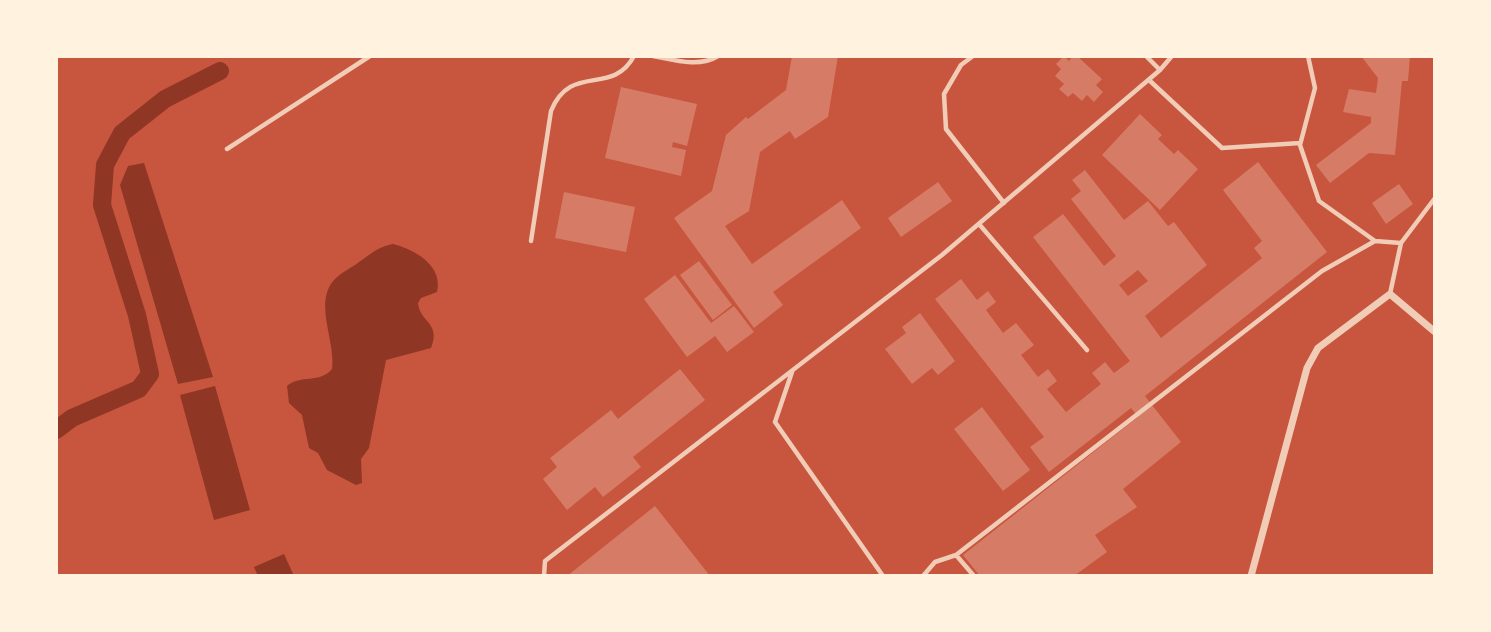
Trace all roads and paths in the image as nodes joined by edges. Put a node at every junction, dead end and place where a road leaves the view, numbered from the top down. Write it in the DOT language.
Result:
graph roads {
  1 [pos="370,56"];
  2 [pos="634,56"];
  3 [pos="653,56"];
  4 [pos="718,56"];
  5 [pos="974,56"];
  6 [pos="1146,56"];
  7 [pos="1172,56"];
  8 [pos="1308,56"];
  9 [pos="1160,70"];
  10 [pos="1149,80"];
  11 [pos="1300,143"];
  12 [pos="228,149"];
  13 [pos="1435,198"];
  14 [pos="1004,203"];
  15 [pos="979,224"];
  16 [pos="531,241"];
  17 [pos="1375,241"];
  18 [pos="1401,243"];
  19 [pos="1390,294"];
  20 [pos="1435,332"];
  21 [pos="1087,350"];
  22 [pos="793,369"];
  23 [pos="956,555"];
  24 [pos="544,576"];
  25 [pos="883,576"];
  26 [pos="923,576"];
  27 [pos="974,576"];
  28 [pos="1251,576"];
  1 -- 12 [label="lane"];
  2 -- 16 [label="lane"];
  3 -- 4 [label="lane"];
  5 -- 14 [label="lane"];
  6 -- 9 [label="lane"];
  7 -- 9 [label="lane"];
  8 -- 11 [label="lane"];
  9 -- 10 [label="lane"];
  10 -- 11 [label="lane"];
  10 -- 14 [label="lane"];
  11 -- 17 [label="lane"];
  13 -- 18 [label="lane"];
  14 -- 15 [label="lane"];
  15 -- 21 [label="lane"];
  15 -- 22 [label="lane"];
  17 -- 18 [label="lane"];
  17 -- 23 [label="lane"];
  18 -- 19 [label="lane"];
  19 -- 20 [label="street"];
  19 -- 28 [label="street"];
  22 -- 24 [label="lane"];
  22 -- 25 [label="lane"];
  23 -- 26 [label="lane"];
  23 -- 27 [label="lane"];
}
